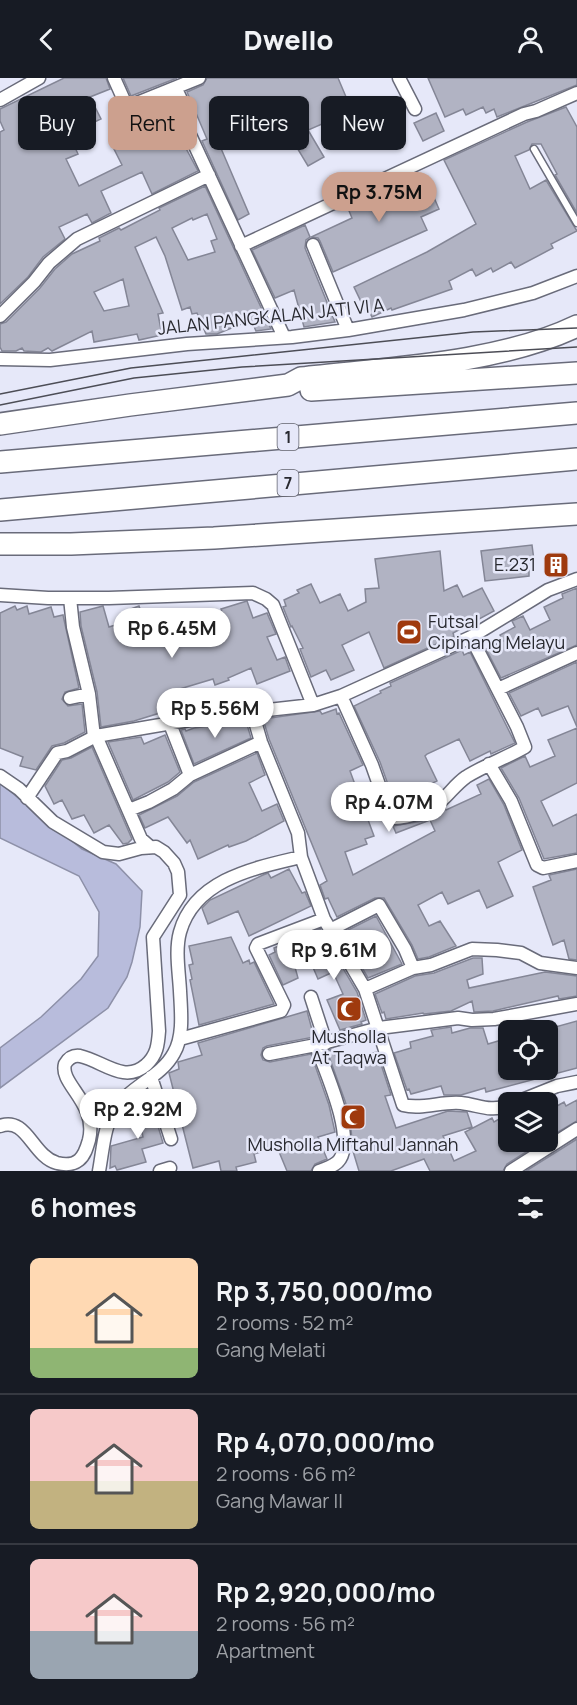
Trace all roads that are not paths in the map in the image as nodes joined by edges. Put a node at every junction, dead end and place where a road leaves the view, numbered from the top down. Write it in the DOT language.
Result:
graph roads {
  1 [pos="39,78"];
  2 [pos="114,78"];
  3 [pos="199,78"];
  4 [pos="399,78"];
  5 [pos="176,88"];
  6 [pos="577,93"];
  7 [pos="0,100"];
  8 [pos="415,109"];
  9 [pos="534,149"];
  10 [pos="209,175"];
  11 [pos="577,224"];
  12 [pos="313,245"];
  13 [pos="241,246"];
  14 [pos="577,276"];
  15 [pos="0,316"];
  16 [pos="577,326"];
  17 [pos="348,330"];
  18 [pos="284,337"];
  19 [pos="495,353"];
  20 [pos="0,359"];
  21 [pos="577,373"];
  22 [pos="444,382"];
  23 [pos="288,385"];
  24 [pos="577,413"];
  25 [pos="0,424"];
  26 [pos="577,459"];
  27 [pos="0,462"];
  28 [pos="0,510"];
  29 [pos="577,514"];
  30 [pos="0,543"];
  31 [pos="577,579"];
  32 [pos="0,595"];
  33 [pos="70,598"];
  34 [pos="471,637"];
  35 [pos="577,653"];
  36 [pos="498,689"];
  37 [pos="89,694"];
  38 [pos="341,696"];
  39 [pos="70,698"];
  40 [pos="313,705"];
  41 [pos="252,711"];
  42 [pos="170,724"];
  43 [pos="95,736"];
  44 [pos="261,742"];
  45 [pos="489,764"];
  46 [pos="190,775"];
  47 [pos="0,776"];
  48 [pos="27,798"];
  49 [pos="129,810"];
  50 [pos="149,846"];
  51 [pos="301,857"];
  52 [pos="577,861"];
  53 [pos="327,924"];
  54 [pos="413,968"];
  55 [pos="577,968"];
  56 [pos="365,989"];
  57 [pos="311,997"];
  58 [pos="577,1004"];
  59 [pos="379,1028"];
  60 [pos="180,1038"];
  61 [pos="321,1044"];
  62 [pos="269,1054"];
  63 [pos="151,1077"];
  64 [pos="577,1082"];
  65 [pos="542,1092"];
  66 [pos="498,1108"];
  67 [pos="0,1126"];
  68 [pos="577,1129"];
  69 [pos="171,1139"];
  70 [pos="336,1168"];
  71 [pos="99,1171"];
  72 [pos="319,1171"];
  73 [pos="511,1171"];
  1 -- 7 [label="street"];
  2 -- 5 [label="street"];
  3 -- 5 [label="street"];
  4 -- 8 [label="street"];
  5 -- 10 [label="street"];
  6 -- 13 [label="street"];
  9 -- 11 [label="lane"];
  10 -- 13 [label="street"];
  10 -- 15 [label="street"];
  12 -- 17 [label="street"];
  13 -- 18 [label="street"];
  14 -- 17 [label="street, JALAN PANGKALAN JATI VI A"];
  16 -- 19 [label="highway"];
  17 -- 18 [label="street, JALAN PANGKALAN JATI VI A"];
  18 -- 20 [label="street, JALAN PANGKALAN JATI VI A"];
  19 -- 22 [label="highway"];
  19 -- 23 [label="highway"];
  21 -- 22 [label="highway"];
  22 -- 23 [label="highway"];
  23 -- 25 [label="highway"];
  24 -- 27 [label="highway, 1"];
  26 -- 28 [label="highway, 7"];
  29 -- 30 [label="highway"];
  31 -- 34 [label="street"];
  32 -- 33 [label="street"];
  33 -- 37 [label="street"];
  33 -- 40 [label="street"];
  34 -- 36 [label="street"];
  34 -- 38 [label="street"];
  35 -- 36 [label="street"];
  36 -- 45 [label="street"];
  37 -- 39 [label="street"];
  37 -- 43 [label="street"];
  38 -- 40 [label="street"];
  38 -- 45 [label="street"];
  40 -- 41 [label="street"];
  41 -- 42 [label="street"];
  41 -- 44 [label="street"];
  42 -- 43 [label="street"];
  42 -- 46 [label="street"];
  43 -- 48 [label="street"];
  43 -- 49 [label="street"];
  44 -- 46 [label="street"];
  44 -- 51 [label="street"];
  45 -- 52 [label="street"];
  46 -- 49 [label="street"];
  47 -- 48 [label="street"];
  48 -- 50 [label="street"];
  49 -- 50 [label="street"];
  50 -- 67 [label="street"];
  51 -- 53 [label="street"];
  51 -- 60 [label="street"];
  53 -- 54 [label="street"];
  53 -- 56 [label="street"];
  53 -- 60 [label="street"];
  54 -- 55 [label="street"];
  54 -- 56 [label="street"];
  56 -- 59 [label="street"];
  57 -- 61 [label="street"];
  58 -- 59 [label="street"];
  59 -- 61 [label="street"];
  59 -- 66 [label="street"];
  60 -- 63 [label="street"];
  61 -- 62 [label="street"];
  61 -- 70 [label="street"];
  63 -- 69 [label="street"];
  63 -- 71 [label="street"];
  64 -- 65 [label="street"];
  68 -- 73 [label="street"];
  70 -- 72 [label="street"];
}
